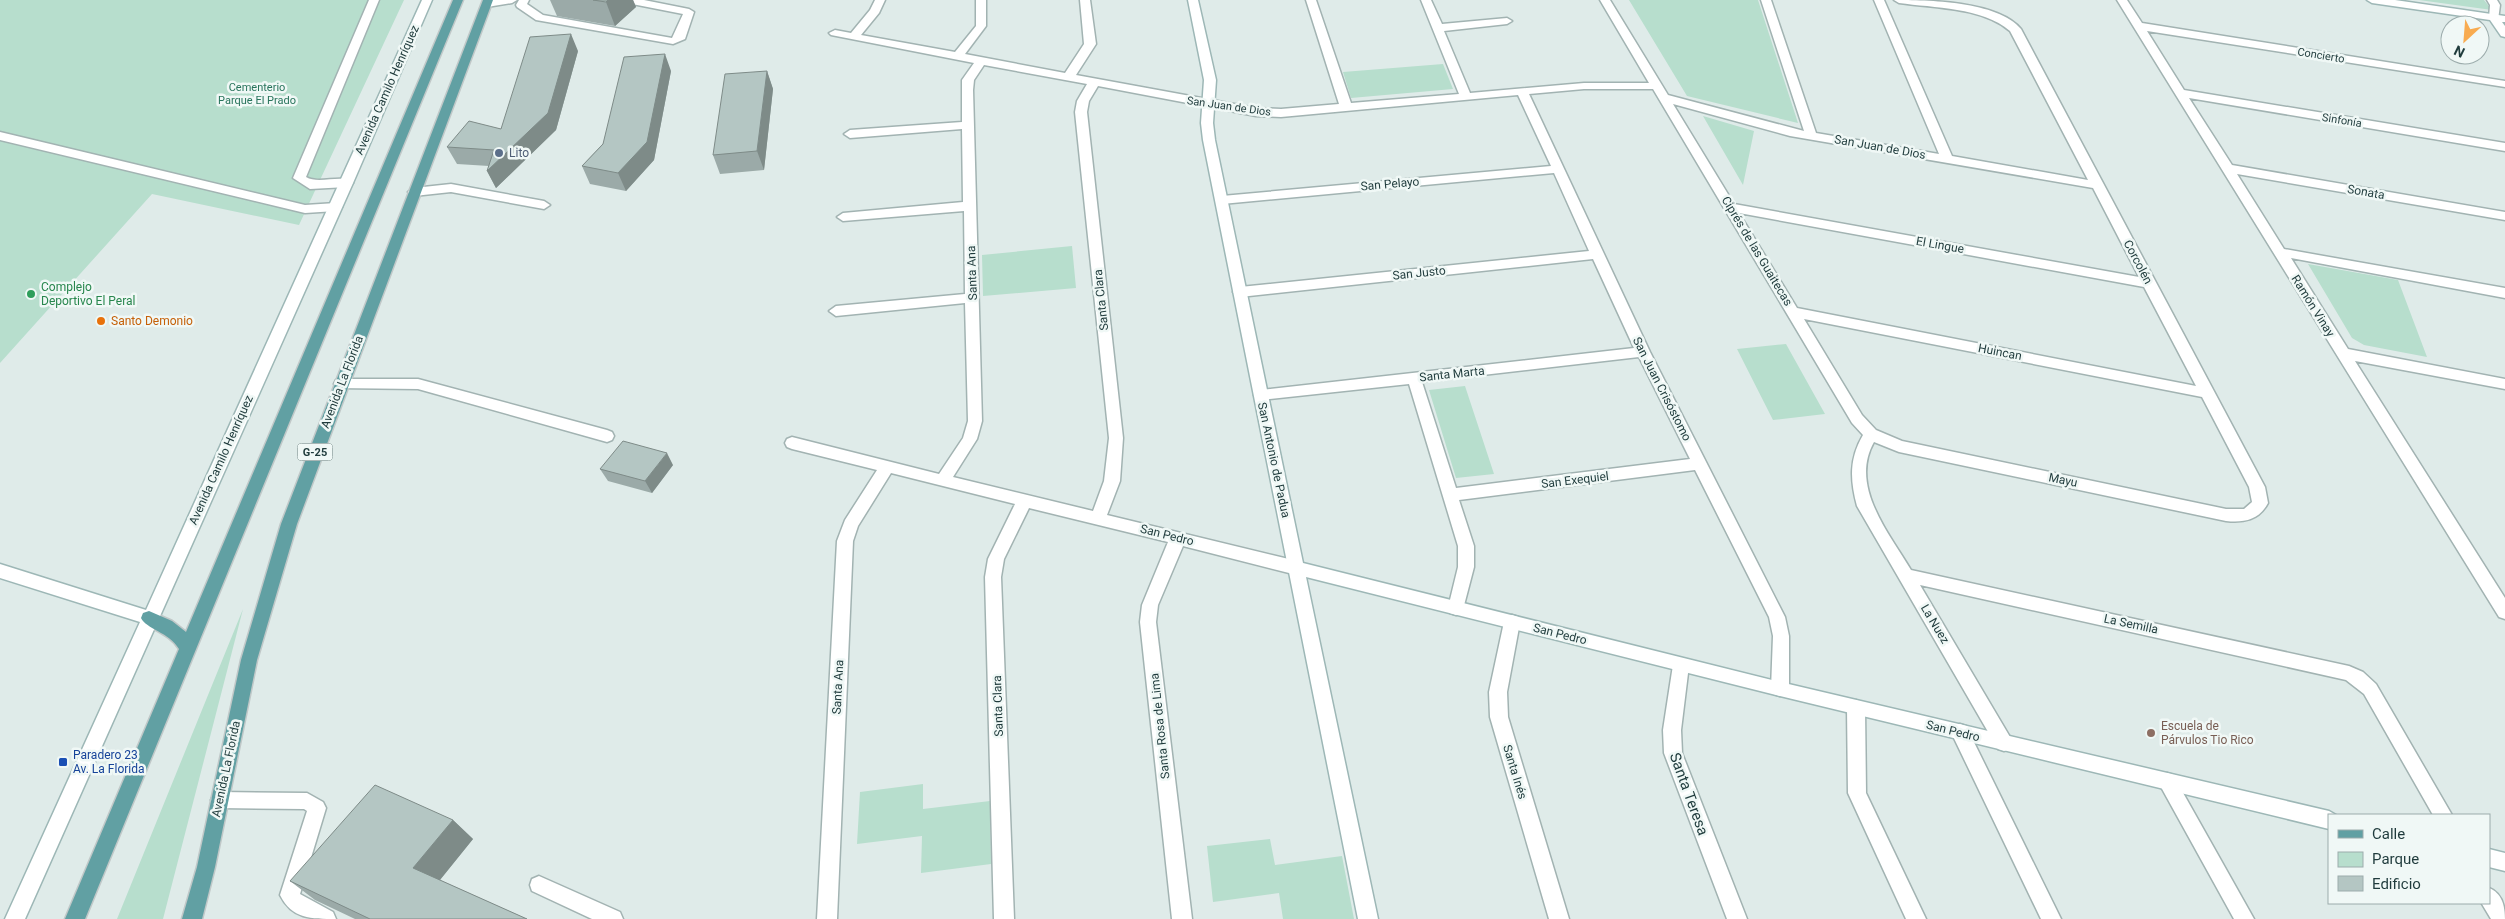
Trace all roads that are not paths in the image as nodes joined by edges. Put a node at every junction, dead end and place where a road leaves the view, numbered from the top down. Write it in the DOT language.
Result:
graph roads {
  1 [pos="374,0"];
  2 [pos="426,0"];
  3 [pos="458,0"];
  4 [pos="512,0"];
  5 [pos="524,0"];
  6 [pos="628,0"];
  7 [pos="880,0"];
  8 [pos="982,0"];
  9 [pos="1085,0"];
  10 [pos="1193,0"];
  11 [pos="1311,0"];
  12 [pos="1426,0"];
  13 [pos="1605,0"];
  14 [pos="1766,0"];
  15 [pos="1879,0"];
  16 [pos="1899,0"];
  17 [pos="2122,0"];
  18 [pos="2374,0"];
  19 [pos="2492,0"];
  20 [pos="487,2"];
  21 [pos="2499,18"];
  22 [pos="1507,22"];
  23 [pos="2138,26"];
  24 [pos="1437,28"];
  25 [pos="835,33"];
  26 [pos="2505,34"];
  27 [pos="853,37"];
  28 [pos="957,57"];
  29 [pos="981,61"];
  30 [pos="1068,78"];
  31 [pos="1094,83"];
  32 [pos="2505,84"];
  33 [pos="1522,91"];
  34 [pos="1662,92"];
  35 [pos="2180,93"];
  36 [pos="1466,96"];
  37 [pos="1209,104"];
  38 [pos="1346,107"];
  39 [pos="968,125"];
  40 [pos="850,134"];
  41 [pos="1811,135"];
  42 [pos="0,136"];
  43 [pos="2505,147"];
  44 [pos="1947,159"];
  45 [pos="2226,168"];
  46 [pos="1558,169"];
  47 [pos="347,183"];
  48 [pos="2097,185"];
  49 [pos="414,192"];
  50 [pos="1222,200"];
  51 [pos="544,206"];
  52 [pos="970,206"];
  53 [pos="336,207"];
  54 [pos="1730,207"];
  55 [pos="2505,216"];
  56 [pos="843,218"];
  57 [pos="2279,252"];
  58 [pos="1598,254"];
  59 [pos="2149,283"];
  60 [pos="1240,292"];
  61 [pos="2505,293"];
  62 [pos="972,298"];
  63 [pos="836,311"];
  64 [pos="1793,312"];
  65 [pos="1643,352"];
  66 [pos="2342,353"];
  67 [pos="1414,378"];
  68 [pos="341,384"];
  69 [pos="2505,384"];
  70 [pos="2207,393"];
  71 [pos="1261,395"];
  72 [pos="1871,434"];
  73 [pos="607,436"];
  74 [pos="792,442"];
  75 [pos="1700,464"];
  76 [pos="888,466"];
  77 [pos="942,480"];
  78 [pos="1450,495"];
  79 [pos="1025,500"];
  80 [pos="2256,509"];
  81 [pos="1098,518"];
  82 [pos="1178,538"];
  83 [pos="1297,568"];
  84 [pos="0,571"];
  85 [pos="1905,575"];
  86 [pos="1456,608"];
  87 [pos="2505,612"];
  88 [pos="149,618"];
  89 [pos="1512,622"];
  90 [pos="186,647"];
  91 [pos="1681,665"];
  92 [pos="1780,690"];
  93 [pos="1856,708"];
  94 [pos="1960,732"];
  95 [pos="2004,743"];
  96 [pos="2167,782"];
  97 [pos="220,800"];
  98 [pos="2442,814"];
  99 [pos="2328,820"];
  100 [pos="2490,858"];
  101 [pos="2505,862"];
  102 [pos="539,885"];
  103 [pos="2490,899"];
  104 [pos="15,919"];
  105 [pos="75,919"];
  106 [pos="192,919"];
  107 [pos="326,919"];
  108 [pos="613,919"];
  109 [pos="827,919"];
  110 [pos="1004,919"];
  111 [pos="1182,919"];
  112 [pos="1368,919"];
  113 [pos="1560,919"];
  114 [pos="1737,919"];
  115 [pos="1916,919"];
  116 [pos="2051,919"];
  117 [pos="2244,919"];
  118 [pos="2502,919"];
  1 -- 47 [label="street"];
  2 -- 47 [label="street, Avenida Camilo Henríquez"];
  3 -- 90 [label="main road"];
  4 -- 20 [label="street"];
  5 -- 6 [label="street"];
  7 -- 27 [label="street"];
  8 -- 28 [label="street"];
  9 -- 30 [label="street"];
  10 -- 37 [label="street, San Antonio de Padua"];
  11 -- 38 [label="street"];
  12 -- 24 [label="street"];
  13 -- 34 [label="street, Ciprés de las Guaitecas"];
  14 -- 41 [label="street"];
  15 -- 44 [label="street"];
  16 -- 48 [label="street, Corcolén"];
  17 -- 23 [label="street, Ramón Vinay"];
  18 -- 21 [label="street"];
  19 -- 21 [label="street"];
  20 -- 49 [label="main road, Avenida La Florida / G-25"];
  21 -- 26 [label="street"];
  22 -- 24 [label="street"];
  23 -- 32 [label="street, Concierto"];
  23 -- 35 [label="street, Ramón Vinay"];
  24 -- 36 [label="street"];
  25 -- 27 [label="street, San Juan de Dios"];
  27 -- 28 [label="street, San Juan de Dios"];
  28 -- 29 [label="street, San Juan de Dios"];
  29 -- 30 [label="street, San Juan de Dios"];
  29 -- 39 [label="street, Santa Ana"];
  30 -- 31 [label="street, San Juan de Dios"];
  31 -- 37 [label="street, San Juan de Dios"];
  31 -- 81 [label="street, Santa Clara"];
  33 -- 34 [label="street, San Juan de Dios"];
  33 -- 36 [label="street, San Juan de Dios"];
  33 -- 46 [label="street, San Juan Crisóstomo"];
  34 -- 41 [label="street, San Juan de Dios"];
  34 -- 54 [label="street, Ciprés de las Guaitecas"];
  35 -- 43 [label="street, Sinfonía"];
  35 -- 45 [label="street, Ramón Vinay"];
  36 -- 38 [label="street, San Juan de Dios"];
  37 -- 38 [label="street, San Juan de Dios"];
  37 -- 50 [label="street, San Antonio de Padua"];
  39 -- 40 [label="street"];
  39 -- 52 [label="street, Santa Ana"];
  41 -- 44 [label="street, San Juan de Dios"];
  42 -- 53 [label="street"];
  44 -- 48 [label="street, San Juan de Dios"];
  45 -- 55 [label="street, Sonata"];
  45 -- 57 [label="street, Ramón Vinay"];
  46 -- 50 [label="street, San Pelayo"];
  46 -- 58 [label="street, San Juan Crisóstomo"];
  47 -- 53 [label="street, Avenida Camilo Henríquez"];
  48 -- 59 [label="street, Corcolén"];
  49 -- 51 [label="street"];
  49 -- 68 [label="main road, Avenida La Florida / G-25"];
  50 -- 60 [label="street, San Antonio de Padua"];
  52 -- 56 [label="street"];
  52 -- 62 [label="street, Santa Ana"];
  53 -- 88 [label="street, Avenida Camilo Henríquez"];
  54 -- 59 [label="street, El Lingue"];
  54 -- 64 [label="street, Ciprés de las Guaitecas"];
  57 -- 61 [label="street"];
  57 -- 66 [label="street, Ramón Vinay"];
  58 -- 60 [label="street, San Justo"];
  58 -- 65 [label="street, San Juan Crisóstomo"];
  59 -- 70 [label="street, Corcolén"];
  60 -- 71 [label="street, San Antonio de Padua"];
  62 -- 63 [label="street"];
  62 -- 77 [label="street, Santa Ana"];
  64 -- 70 [label="street, Huincan"];
  64 -- 72 [label="street, Ciprés de las Guaitecas"];
  65 -- 67 [label="street, Santa Marta"];
  65 -- 75 [label="street, San Juan Crisóstomo"];
  66 -- 69 [label="street"];
  66 -- 87 [label="street, Ramón Vinay"];
  67 -- 71 [label="street, Santa Marta"];
  67 -- 78 [label="street"];
  68 -- 73 [label="street"];
  68 -- 97 [label="main road, Avenida La Florida / G-25"];
  70 -- 80 [label="street, Corcolén"];
  71 -- 83 [label="street, San Antonio de Padua"];
  72 -- 80 [label="street, Mayu"];
  72 -- 85 [label="street, La Nuez"];
  74 -- 76 [label="street, San Pedro"];
  75 -- 78 [label="street, San Exequiel"];
  75 -- 92 [label="street, San Juan Crisóstomo"];
  76 -- 77 [label="street, San Pedro"];
  76 -- 109 [label="street, Santa Ana"];
  77 -- 79 [label="street, San Pedro"];
  78 -- 86 [label="street"];
  79 -- 81 [label="street, San Pedro"];
  79 -- 110 [label="street, Santa Clara"];
  81 -- 82 [label="street, San Pedro"];
  82 -- 83 [label="street, San Pedro"];
  82 -- 111 [label="street, Santa Rosa de Lima"];
  83 -- 86 [label="street, San Pedro"];
  83 -- 112 [label="street, San Antonio de Padua"];
  84 -- 88 [label="street"];
  85 -- 95 [label="street, La Nuez"];
  85 -- 98 [label="street, La Semilla"];
  86 -- 89 [label="street, San Pedro"];
  88 -- 90 [label="main road"];
  88 -- 104 [label="street, Avenida Camilo Henríquez"];
  89 -- 91 [label="street, San Pedro"];
  89 -- 113 [label="street, Santa Inés"];
  90 -- 105 [label="main road"];
  91 -- 92 [label="street, San Pedro"];
  91 -- 114 [label="street, Santa Teresa"];
  92 -- 93 [label="street, San Pedro"];
  93 -- 94 [label="street, San Pedro"];
  93 -- 115 [label="street"];
  94 -- 95 [label="street, San Pedro"];
  94 -- 116 [label="street"];
  95 -- 96 [label="street, San Pedro"];
  96 -- 99 [label="street, San Pedro"];
  96 -- 117 [label="street"];
  97 -- 106 [label="main road, Avenida La Florida / G-25"];
  97 -- 107 [label="street"];
  100 -- 101 [label="street"];
  102 -- 108 [label="street"];
  103 -- 118 [label="street"];
}
